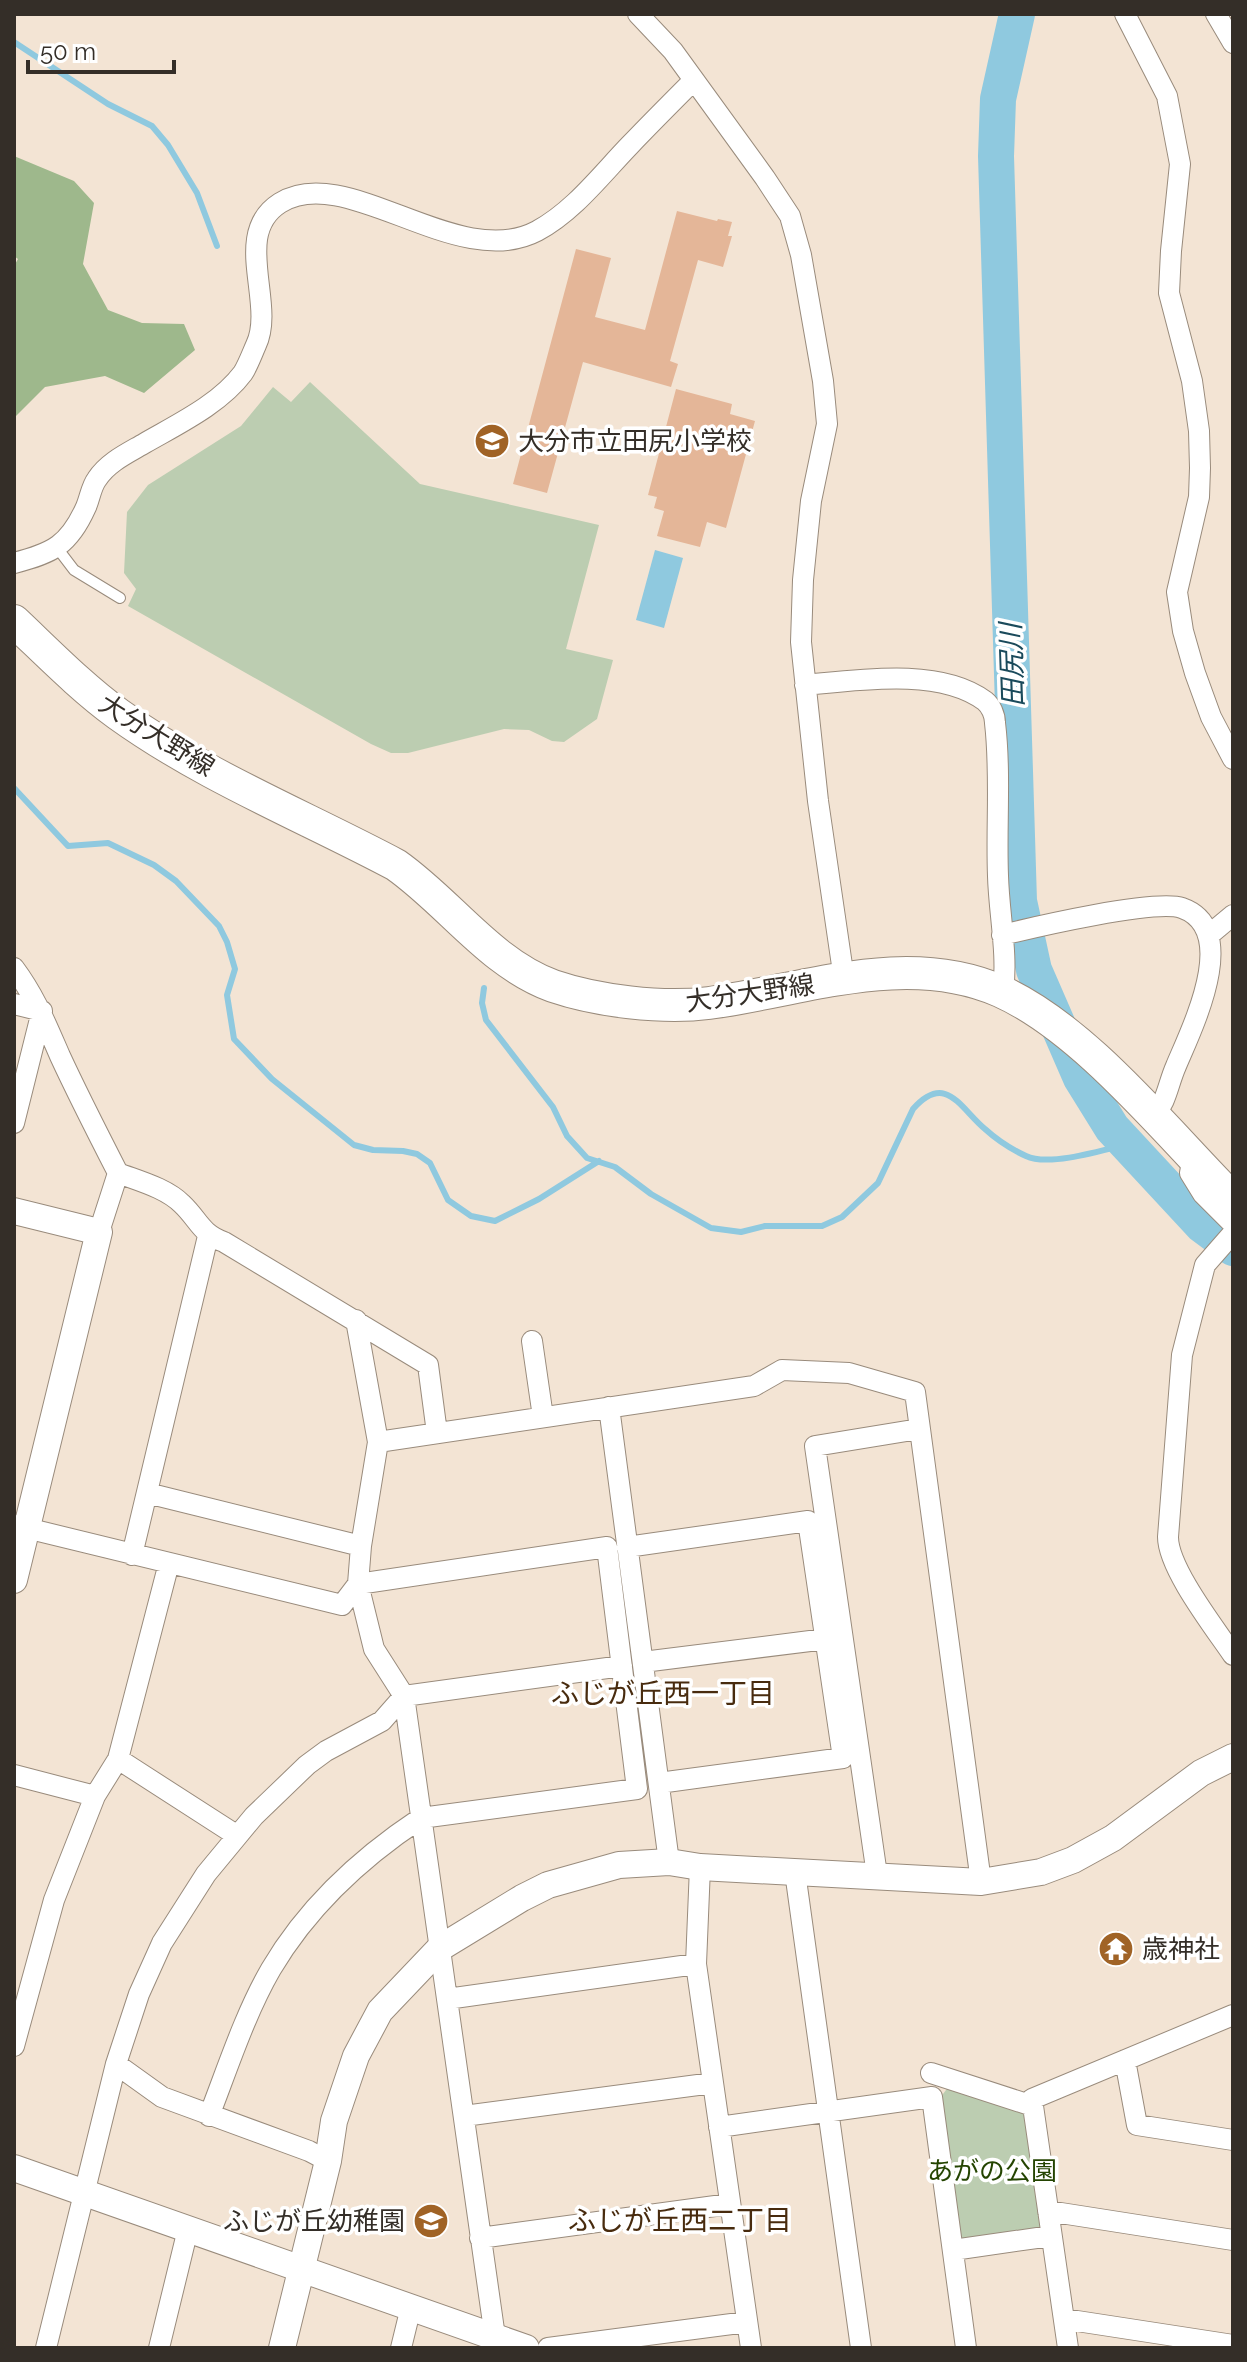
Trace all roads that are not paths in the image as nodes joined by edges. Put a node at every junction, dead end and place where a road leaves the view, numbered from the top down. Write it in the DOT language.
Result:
graph roads {
  1 [pos="638,14"];
  2 [pos="1125,14"];
  3 [pos="1216,14"];
  4 [pos="1233,43"];
  5 [pos="694,80"];
  6 [pos="58,549"];
  7 [pos="14,563"];
  8 [pos="120,598"];
  9 [pos="14,621"];
  10 [pos="805,685"];
  11 [pos="1233,759"];
  12 [pos="1233,915"];
  13 [pos="1002,935"];
  14 [pos="1209,935"];
  15 [pos="14,968"];
  16 [pos="844,979"];
  17 [pos="1015,1000"];
  18 [pos="14,1004"];
  19 [pos="42,1011"];
  20 [pos="15,1114"];
  21 [pos="1154,1116"];
  22 [pos="1193,1159"];
  23 [pos="118,1173"];
  24 [pos="1233,1199"];
  25 [pos="14,1211"];
  26 [pos="1233,1224"];
  27 [pos="99,1232"];
  28 [pos="1233,1233"];
  29 [pos="208,1236"];
  30 [pos="356,1320"];
  31 [pos="532,1341"];
  32 [pos="609,1407"];
  33 [pos="543,1417"];
  34 [pos="919,1429"];
  35 [pos="437,1433"];
  36 [pos="378,1442"];
  37 [pos="147,1493"];
  38 [pos="20,1527"];
  39 [pos="361,1546"];
  40 [pos="627,1547"];
  41 [pos="132,1555"];
  42 [pos="169,1563"];
  43 [pos="14,1580"];
  44 [pos="358,1584"];
  45 [pos="826,1639"];
  46 [pos="1233,1655"];
  47 [pos="643,1662"];
  48 [pos="622,1666"];
  49 [pos="404,1696"];
  50 [pos="1233,1757"];
  51 [pos="118,1759"];
  52 [pos="14,1775"];
  53 [pos="659,1783"];
  54 [pos="95,1796"];
  55 [pos="421,1818"];
  56 [pos="236,1835"];
  57 [pos="669,1862"];
  58 [pos="700,1867"];
  59 [pos="795,1872"];
  60 [pos="877,1875"];
  61 [pos="981,1882"];
  62 [pos="440,1948"];
  63 [pos="696,1964"];
  64 [pos="447,1999"];
  65 [pos="1233,2015"];
  66 [pos="14,2046"];
  67 [pos="1125,2060"];
  68 [pos="116,2064"];
  69 [pos="931,2073"];
  70 [pos="713,2083"];
  71 [pos="1033,2106"];
  72 [pos="828,2112"];
  73 [pos="209,2116"];
  74 [pos="464,2116"];
  75 [pos="719,2127"];
  76 [pos="1233,2140"];
  77 [pos="328,2161"];
  78 [pos="14,2168"];
  79 [pos="84,2192"];
  80 [pos="730,2204"];
  81 [pos="1048,2211"];
  82 [pos="188,2229"];
  83 [pos="1051,2236"];
  84 [pos="480,2238"];
  85 [pos="1233,2240"];
  86 [pos="953,2250"];
  87 [pos="302,2269"];
  88 [pos="411,2307"];
  89 [pos="1064,2319"];
  90 [pos="747,2322"];
  91 [pos="493,2342"];
  92 [pos="1233,2345"];
  93 [pos="46,2348"];
  94 [pos="159,2348"];
  95 [pos="282,2348"];
  96 [pos="401,2348"];
  97 [pos="526,2348"];
  98 [pos="548,2348"];
  99 [pos="751,2348"];
  100 [pos="861,2348"];
  101 [pos="966,2348"];
  102 [pos="1068,2348"];
  1 -- 5 [label="street"];
  2 -- 11 [label="street"];
  3 -- 4 [label="street"];
  5 -- 6 [label="street"];
  5 -- 10 [label="street"];
  6 -- 7 [label="street"];
  6 -- 8 [label="lane"];
  9 -- 16 [label="main road, 大分大野線"];
  10 -- 13 [label="street"];
  10 -- 16 [label="street"];
  12 -- 14 [label="street"];
  13 -- 14 [label="street"];
  13 -- 17 [label="street"];
  14 -- 21 [label="street"];
  15 -- 19 [label="street"];
  16 -- 17 [label="main road, 大分大野線"];
  17 -- 21 [label="main road, 大分大野線"];
  18 -- 19 [label="street"];
  19 -- 20 [label="street"];
  19 -- 23 [label="street"];
  21 -- 22 [label="main road, 大分大野線"];
  22 -- 24 [label="main road, 大分大野線"];
  22 -- 26 [label="street"];
  23 -- 27 [label="street"];
  23 -- 29 [label="street"];
  25 -- 27 [label="street"];
  27 -- 38 [label="street"];
  28 -- 46 [label="street"];
  29 -- 30 [label="street"];
  29 -- 37 [label="street"];
  30 -- 35 [label="street"];
  30 -- 36 [label="street"];
  31 -- 33 [label="street"];
  32 -- 33 [label="street"];
  32 -- 34 [label="street"];
  32 -- 40 [label="street"];
  33 -- 35 [label="street"];
  34 -- 60 [label="street"];
  34 -- 61 [label="street"];
  35 -- 36 [label="street"];
  36 -- 39 [label="street"];
  37 -- 39 [label="street"];
  37 -- 41 [label="street"];
  38 -- 41 [label="street"];
  38 -- 43 [label="street"];
  39 -- 44 [label="street"];
  40 -- 45 [label="street"];
  40 -- 47 [label="street"];
  41 -- 42 [label="street"];
  42 -- 44 [label="street"];
  42 -- 51 [label="street"];
  44 -- 48 [label="street"];
  44 -- 49 [label="street"];
  45 -- 47 [label="street"];
  45 -- 53 [label="street"];
  47 -- 53 [label="street"];
  48 -- 49 [label="street"];
  48 -- 55 [label="street"];
  49 -- 55 [label="street"];
  49 -- 56 [label="street"];
  50 -- 61 [label="street"];
  51 -- 54 [label="street"];
  51 -- 56 [label="street"];
  52 -- 54 [label="street"];
  53 -- 57 [label="street"];
  54 -- 66 [label="street"];
  55 -- 62 [label="street"];
  55 -- 73 [label="street"];
  56 -- 68 [label="street"];
  57 -- 58 [label="street"];
  57 -- 62 [label="street"];
  58 -- 59 [label="street"];
  58 -- 63 [label="street"];
  59 -- 60 [label="street"];
  59 -- 72 [label="street"];
  60 -- 61 [label="street"];
  62 -- 64 [label="street"];
  62 -- 77 [label="street"];
  63 -- 64 [label="street"];
  63 -- 70 [label="street"];
  64 -- 74 [label="street"];
  65 -- 67 [label="street"];
  67 -- 71 [label="street"];
  67 -- 76 [label="street"];
  68 -- 73 [label="street"];
  68 -- 79 [label="street"];
  69 -- 71 [label="street"];
  70 -- 74 [label="street"];
  70 -- 75 [label="street"];
  71 -- 81 [label="street"];
  72 -- 75 [label="street"];
  72 -- 86 [label="street"];
  72 -- 100 [label="street"];
  73 -- 77 [label="street"];
  74 -- 84 [label="street"];
  75 -- 80 [label="street"];
  77 -- 87 [label="street"];
  78 -- 79 [label="street"];
  79 -- 82 [label="street"];
  79 -- 93 [label="street"];
  80 -- 84 [label="street"];
  80 -- 90 [label="street"];
  81 -- 83 [label="street"];
  81 -- 85 [label="street"];
  82 -- 87 [label="street"];
  82 -- 94 [label="street"];
  83 -- 86 [label="street"];
  83 -- 89 [label="street"];
  84 -- 91 [label="street"];
  86 -- 101 [label="street"];
  87 -- 88 [label="street"];
  87 -- 95 [label="street"];
  88 -- 91 [label="street"];
  88 -- 96 [label="street"];
  89 -- 92 [label="street"];
  89 -- 102 [label="street"];
  90 -- 98 [label="street"];
  90 -- 99 [label="street"];
  91 -- 97 [label="street"];
}
